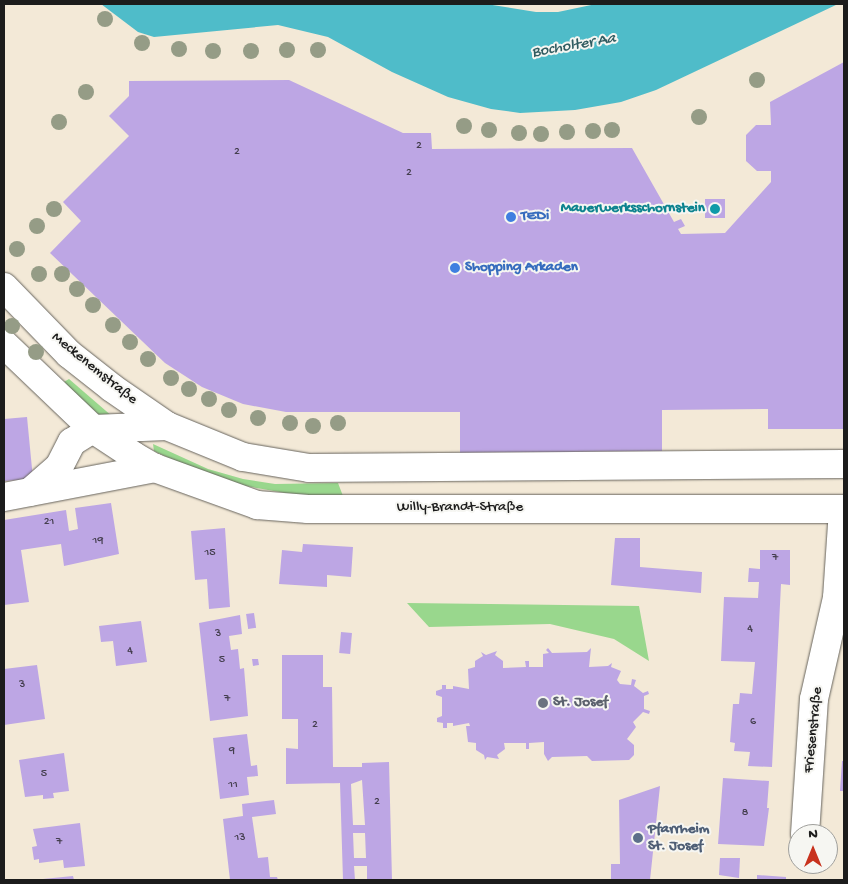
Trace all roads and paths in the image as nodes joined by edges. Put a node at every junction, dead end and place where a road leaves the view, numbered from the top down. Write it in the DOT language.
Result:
graph roads {
  1 [pos="4,287"];
  2 [pos="4,344"];
  3 [pos="167,426"];
  4 [pos="93,429"];
  5 [pos="844,464"];
  6 [pos="155,468"];
  7 [pos="30,492"];
  8 [pos="4,497"];
  9 [pos="844,509"];
  10 [pos="807,824"];
  1 -- 3 [label="main road, Meckenemstraße"];
  2 -- 4 [label="main road"];
  3 -- 4 [label="main road"];
  3 -- 5 [label="main road"];
  4 -- 6 [label="main road, Willy-Brandt-Straße"];
  4 -- 7 [label="main road"];
  6 -- 7 [label="main road"];
  6 -- 9 [label="main road, Willy-Brandt-Straße"];
  7 -- 8 [label="main road"];
  9 -- 10 [label="main road, Friesenstraße"];
}
